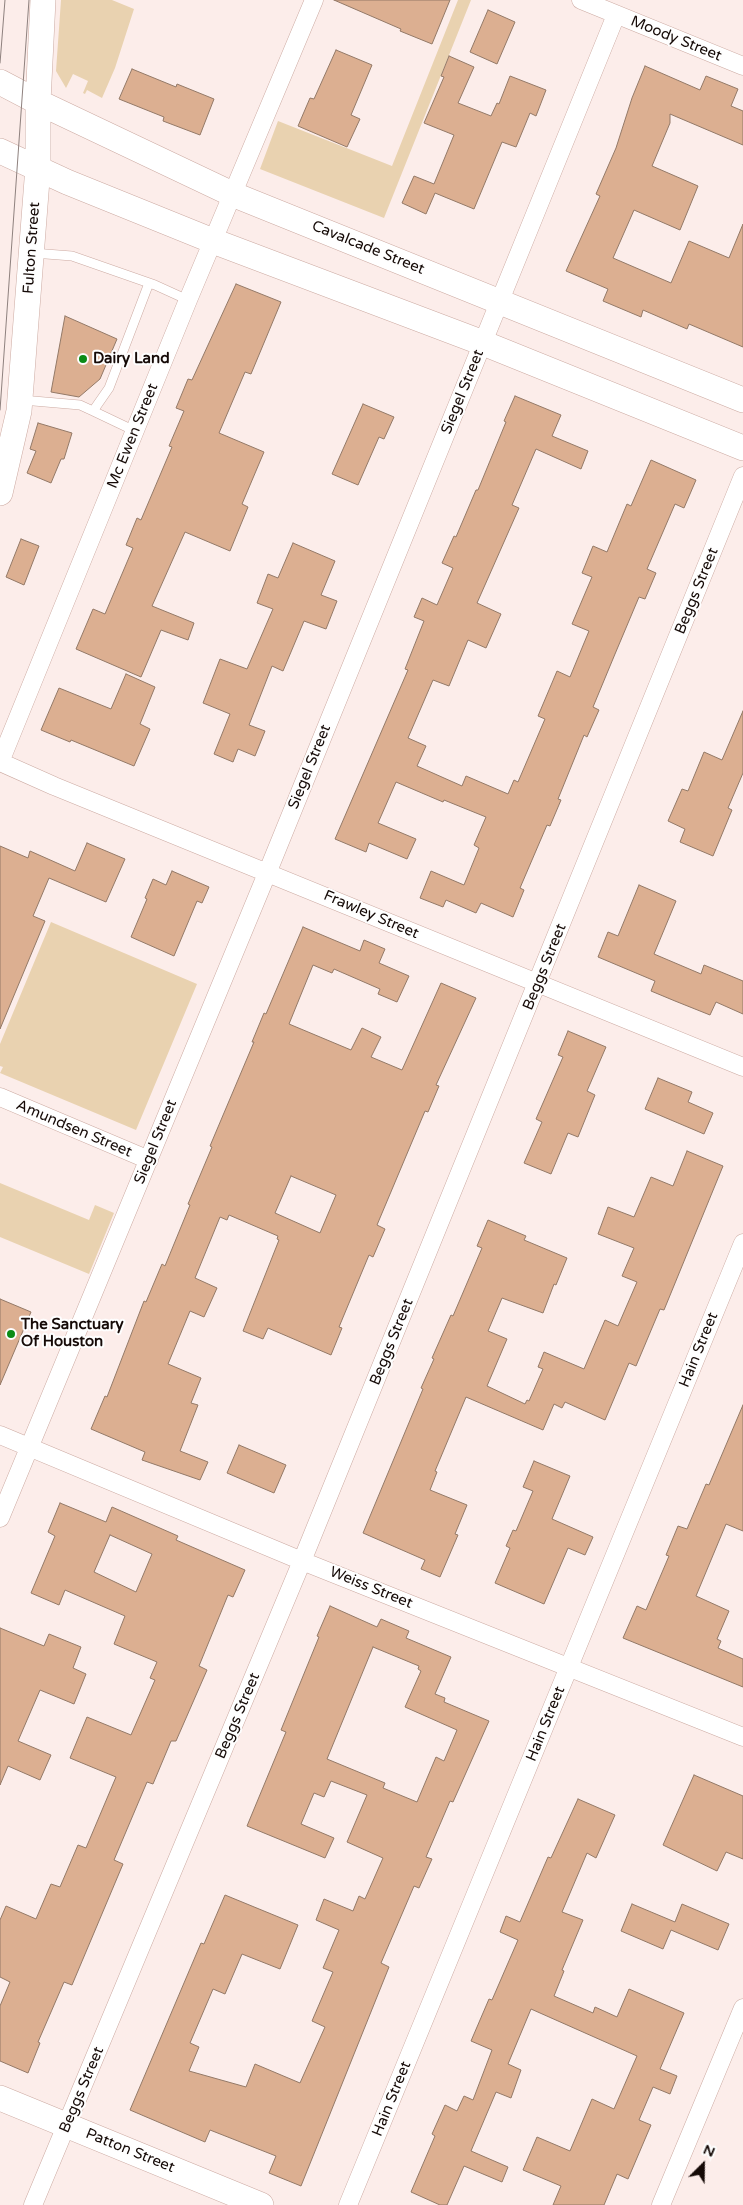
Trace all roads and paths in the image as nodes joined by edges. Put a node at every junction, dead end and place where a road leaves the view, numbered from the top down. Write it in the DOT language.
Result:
graph roads {
  1 [pos="44,0"];
  2 [pos="314,0"];
  3 [pos="581,0"];
  4 [pos="616,15"];
  5 [pos="743,66"];
  6 [pos="0,82"];
  7 [pos="0,101"];
  8 [pos="38,102"];
  9 [pos="0,150"];
  10 [pos="38,168"];
  11 [pos="232,194"];
  12 [pos="213,241"];
  13 [pos="32,253"];
  14 [pos="149,283"];
  15 [pos="188,300"];
  16 [pos="500,301"];
  17 [pos="483,343"];
  18 [pos="20,399"];
  19 [pos="743,400"];
  20 [pos="93,411"];
  21 [pos="135,431"];
  22 [pos="743,448"];
  23 [pos="743,476"];
  24 [pos="0,493"];
  25 [pos="0,762"];
  26 [pos="268,871"];
  27 [pos="538,984"];
  28 [pos="743,1067"];
  29 [pos="0,1097"];
  30 [pos="149,1160"];
  31 [pos="743,1243"];
  32 [pos="0,1435"];
  33 [pos="30,1447"];
  34 [pos="0,1518"];
  35 [pos="302,1561"];
  36 [pos="569,1666"];
  37 [pos="743,1737"];
  38 [pos="743,2008"];
  39 [pos="0,2098"];
  40 [pos="67,2125"];
  41 [pos="33,2205"];
  42 [pos="261,2205"];
  43 [pos="348,2205"];
  44 [pos="661,2205"];
  1 -- 8 [label="main road, Fulton Street"];
  2 -- 11 [label="street, Mc Ewen Street"];
  3 -- 4 [label="street, Moody Street"];
  4 -- 5 [label="street, Moody Street"];
  4 -- 16 [label="street, Siegel Street"];
  6 -- 8 [label="main road, Cavalcade Street"];
  7 -- 8 [label="main road"];
  8 -- 10 [label="main road, Fulton Street"];
  8 -- 11 [label="main road, Cavalcade Street"];
  9 -- 10 [label="main road"];
  10 -- 12 [label="main road"];
  10 -- 13 [label="main road, Fulton Street"];
  11 -- 12 [label="street, Mc Ewen Street"];
  11 -- 16 [label="main road, Cavalcade Street"];
  12 -- 15 [label="street, Mc Ewen Street"];
  12 -- 17 [label="main road"];
  13 -- 14 [label="lane"];
  13 -- 18 [label="main road, Fulton Street"];
  14 -- 15 [label="lane"];
  14 -- 20 [label="lane"];
  15 -- 21 [label="street, Mc Ewen Street"];
  16 -- 17 [label="street, Siegel Street"];
  16 -- 19 [label="main road, Cavalcade Street"];
  17 -- 22 [label="main road"];
  17 -- 26 [label="street, Siegel Street"];
  18 -- 20 [label="lane"];
  18 -- 24 [label="main road, Fulton Street"];
  20 -- 21 [label="lane"];
  21 -- 25 [label="street, Mc Ewen Street"];
  23 -- 27 [label="street, Beggs Street"];
  25 -- 26 [label="street, Frawley Street"];
  26 -- 27 [label="street, Frawley Street"];
  26 -- 30 [label="street, Siegel Street"];
  27 -- 28 [label="street, Frawley Street"];
  27 -- 35 [label="street, Beggs Street"];
  29 -- 30 [label="street, Amundsen Street"];
  30 -- 33 [label="street, Siegel Street"];
  31 -- 36 [label="street, Hain Street"];
  32 -- 33 [label="street, Weiss Street"];
  33 -- 34 [label="street, Siegel Street"];
  33 -- 35 [label="street, Weiss Street"];
  35 -- 36 [label="street, Weiss Street"];
  35 -- 40 [label="street, Beggs Street"];
  36 -- 37 [label="street, Weiss Street"];
  36 -- 43 [label="street, Hain Street"];
  38 -- 44 [label="street"];
  39 -- 40 [label="main road, Patton Street"];
  40 -- 41 [label="street, Beggs Street"];
  40 -- 42 [label="main road, Patton Street"];
}
